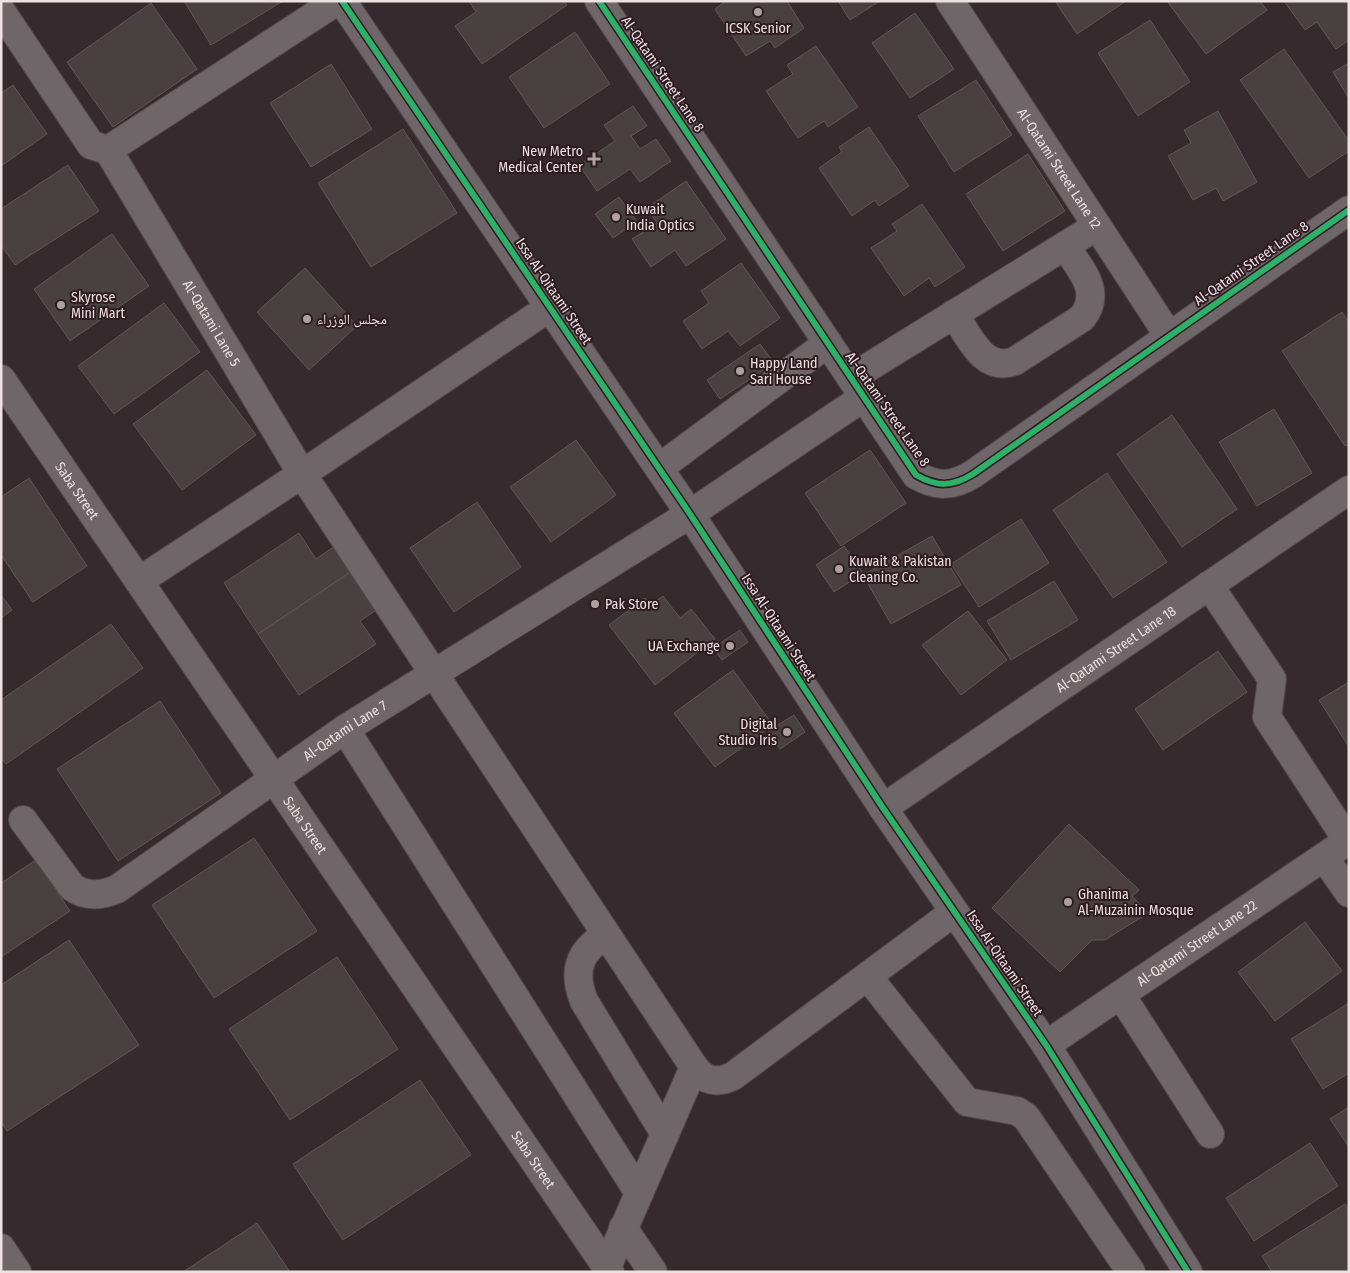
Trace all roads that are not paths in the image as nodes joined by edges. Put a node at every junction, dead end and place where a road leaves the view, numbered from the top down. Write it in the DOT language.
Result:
graph roads {
  1 [pos="337,1"];
  2 [pos="342,1"];
  3 [pos="599,1"];
  4 [pos="950,1"];
  5 [pos="1,11"];
  6 [pos="108,150"];
  7 [pos="1349,210"];
  8 [pos="1098,226"];
  9 [pos="1066,246"];
  10 [pos="550,307"];
  11 [pos="954,314"];
  12 [pos="1169,336"];
  13 [pos="828,343"];
  14 [pos="1,378"];
  15 [pos="857,388"];
  16 [pos="10,412"];
  17 [pos="659,468"];
  18 [pos="302,474"];
  19 [pos="1349,490"];
  20 [pos="690,514"];
  21 [pos="139,581"];
  22 [pos="1209,585"];
  23 [pos="434,674"];
  24 [pos="345,729"];
  25 [pos="274,780"];
  26 [pos="883,808"];
  27 [pos="23,820"];
  28 [pos="1348,841"];
  29 [pos="1324,857"];
  30 [pos="1349,893"];
  31 [pos="954,912"];
  32 [pos="606,934"];
  33 [pos="868,976"];
  34 [pos="1121,995"];
  35 [pos="1046,1045"];
  36 [pos="694,1067"];
  37 [pos="664,1134"];
  38 [pos="1210,1134"];
  39 [pos="639,1193"];
  40 [pos="623,1228"];
  41 [pos="1,1248"];
  42 [pos="608,1269"];
  43 [pos="17,1272"];
  44 [pos="653,1272"];
  45 [pos="1131,1272"];
  46 [pos="1188,1272"];
  1 -- 6 [label="street"];
  2 -- 10 [label="street, Issa Al-Qitaami Street"];
  3 -- 13 [label="street, Al-Qatami Street Lane 8"];
  4 -- 8 [label="street, Al-Qatami Street Lane 12"];
  5 -- 6 [label="street"];
  6 -- 18 [label="street, Al-Qatami Lane 5"];
  7 -- 12 [label="street, Al-Qatami Street Lane 8"];
  8 -- 9 [label="street, Al-Qatami Lane 7"];
  8 -- 12 [label="street, Al-Qatami Street Lane 12"];
  9 -- 11 [label="street, Al-Qatami Lane 7"];
  9 -- 11 [label="street"];
  10 -- 17 [label="street, Issa Al-Qitaami Street"];
  10 -- 18 [label="street"];
  11 -- 15 [label="street, Al-Qatami Lane 7"];
  12 -- 15 [label="street, Al-Qatami Street Lane 8"];
  13 -- 15 [label="street, Al-Qatami Street Lane 8"];
  13 -- 17 [label="street"];
  14 -- 16 [label="street, Saba Street"];
  15 -- 20 [label="street, Al-Qatami Lane 7"];
  16 -- 21 [label="street, Saba Street"];
  17 -- 20 [label="street, Issa Al-Qitaami Street"];
  18 -- 21 [label="street"];
  18 -- 23 [label="street, Al-Qatami Lane 5"];
  19 -- 22 [label="street, Al-Qatami Street Lane 18"];
  20 -- 23 [label="street, Al-Qatami Lane 7"];
  20 -- 26 [label="street, Issa Al-Qitaami Street"];
  21 -- 25 [label="street, Saba Street"];
  22 -- 26 [label="street, Al-Qatami Street Lane 18"];
  22 -- 28 [label="street"];
  23 -- 24 [label="street, Al-Qatami Lane 7"];
  23 -- 32 [label="street, Al-Qatami Lane 5"];
  24 -- 25 [label="street, Al-Qatami Lane 7"];
  24 -- 39 [label="street"];
  25 -- 27 [label="street, Al-Qatami Lane 7"];
  25 -- 42 [label="street, Saba Street"];
  26 -- 31 [label="street, Issa Al-Qitaami Street"];
  28 -- 29 [label="street, Al-Qatami Street Lane 22"];
  29 -- 30 [label="street"];
  29 -- 34 [label="street, Al-Qatami Street Lane 22"];
  31 -- 33 [label="street"];
  31 -- 35 [label="street, Issa Al-Qitaami Street"];
  32 -- 36 [label="street, Al-Qatami Lane 5"];
  32 -- 37 [label="street"];
  33 -- 36 [label="street"];
  33 -- 45 [label="street"];
  34 -- 35 [label="street, Al-Qatami Street Lane 22"];
  34 -- 38 [label="street"];
  35 -- 46 [label="street, Issa Al-Qitaami Street"];
  36 -- 37 [label="street"];
  37 -- 39 [label="street"];
  39 -- 40 [label="street"];
  40 -- 42 [label="street"];
  40 -- 44 [label="street"];
  41 -- 43 [label="street"];
}
